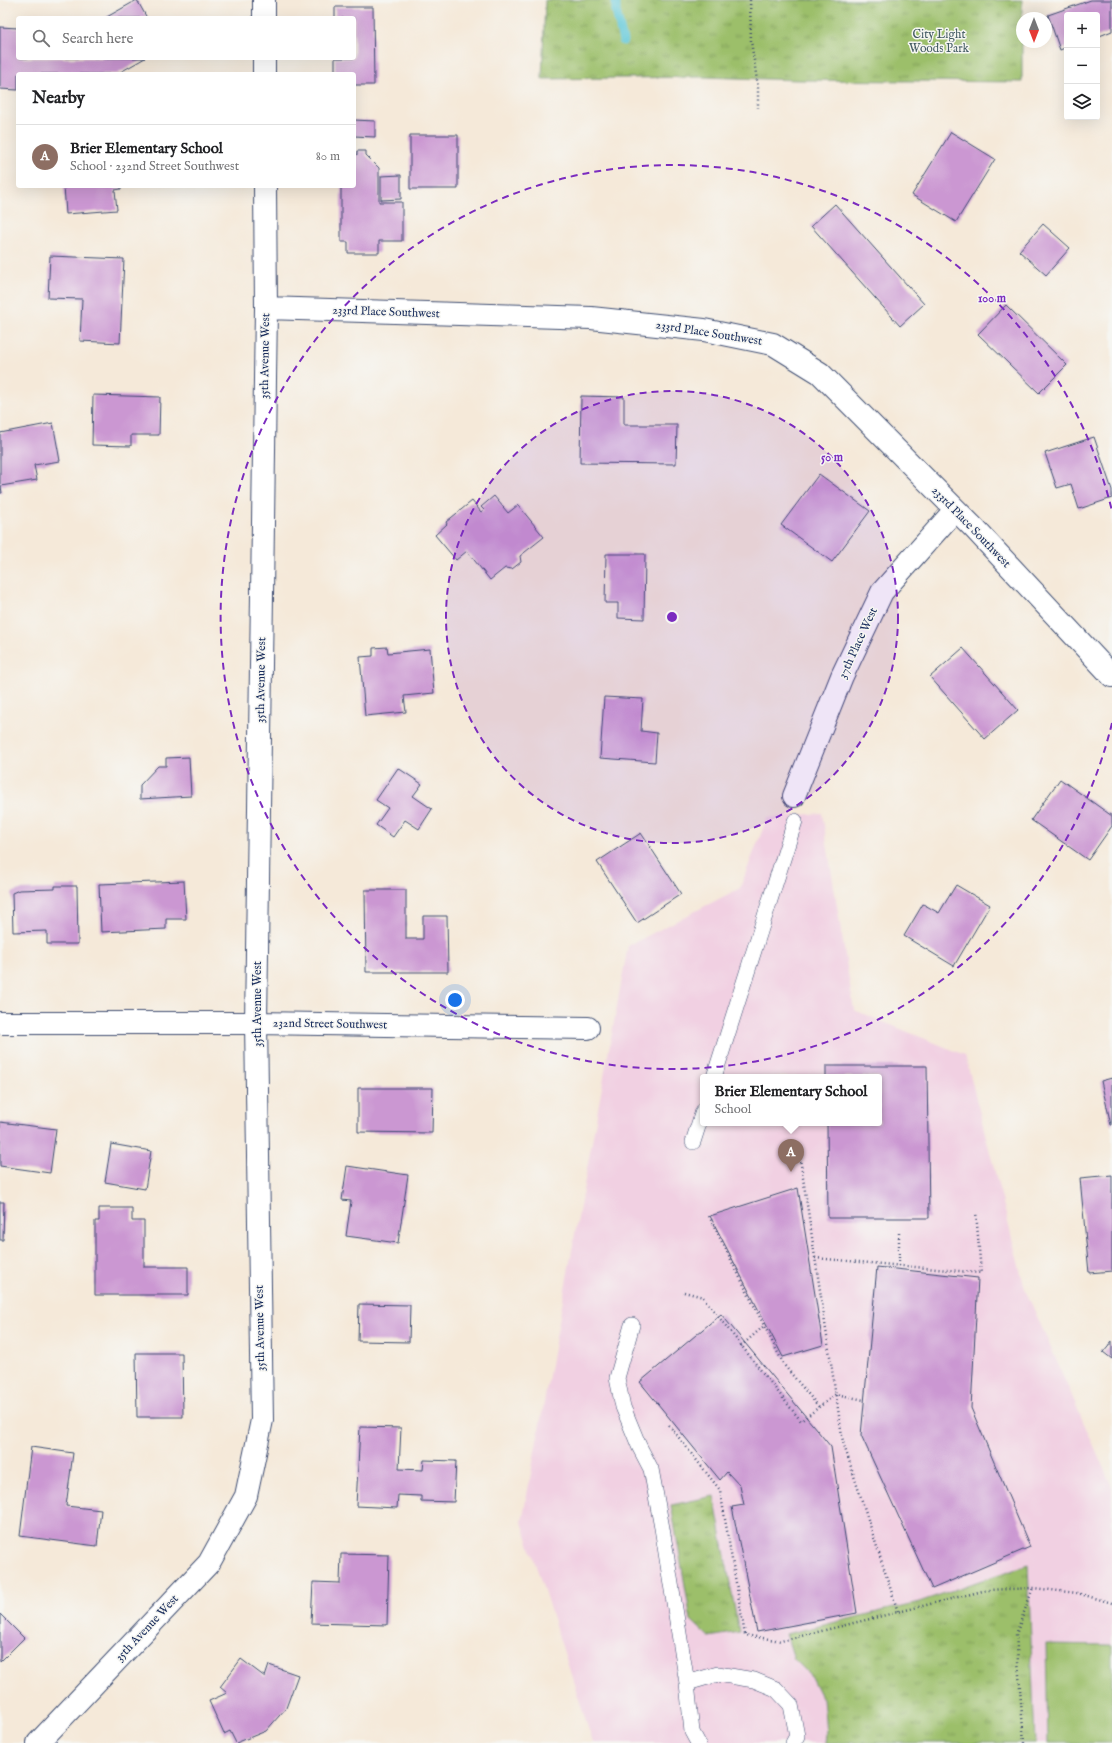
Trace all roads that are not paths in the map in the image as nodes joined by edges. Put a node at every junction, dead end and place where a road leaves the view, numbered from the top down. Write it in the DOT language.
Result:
graph roads {
  1 [pos="264,0"];
  2 [pos="264,16"];
  3 [pos="264,60"];
  4 [pos="264,72"];
  5 [pos="265,188"];
  6 [pos="266,308"];
  7 [pos="955,510"];
  8 [pos="1112,676"];
  9 [pos="794,796"];
  10 [pos="795,821"];
  11 [pos="0,1023"];
  12 [pos="256,1023"];
  13 [pos="588,1028"];
  14 [pos="715,1074"];
  15 [pos="700,1120"];
  16 [pos="693,1142"];
  17 [pos="632,1325"];
  18 [pos="688,1683"];
  19 [pos="38,1743"];
  20 [pos="698,1743"];
  21 [pos="793,1743"];
  1 -- 2 [label="street"];
  3 -- 4 [label="street"];
  5 -- 6 [label="street, 35th Avenue West"];
  6 -- 7 [label="street, 233rd Place Southwest"];
  6 -- 12 [label="street, 35th Avenue West"];
  7 -- 8 [label="street, 233rd Place Southwest"];
  7 -- 9 [label="street, 37th Place West"];
  10 -- 14 [label="lane"];
  11 -- 12 [label="street, 232nd Street Southwest"];
  12 -- 13 [label="street, 232nd Street Southwest"];
  12 -- 19 [label="street, 35th Avenue West"];
  15 -- 16 [label="lane"];
  17 -- 18 [label="lane"];
  18 -- 20 [label="lane"];
  18 -- 21 [label="lane"];
}
